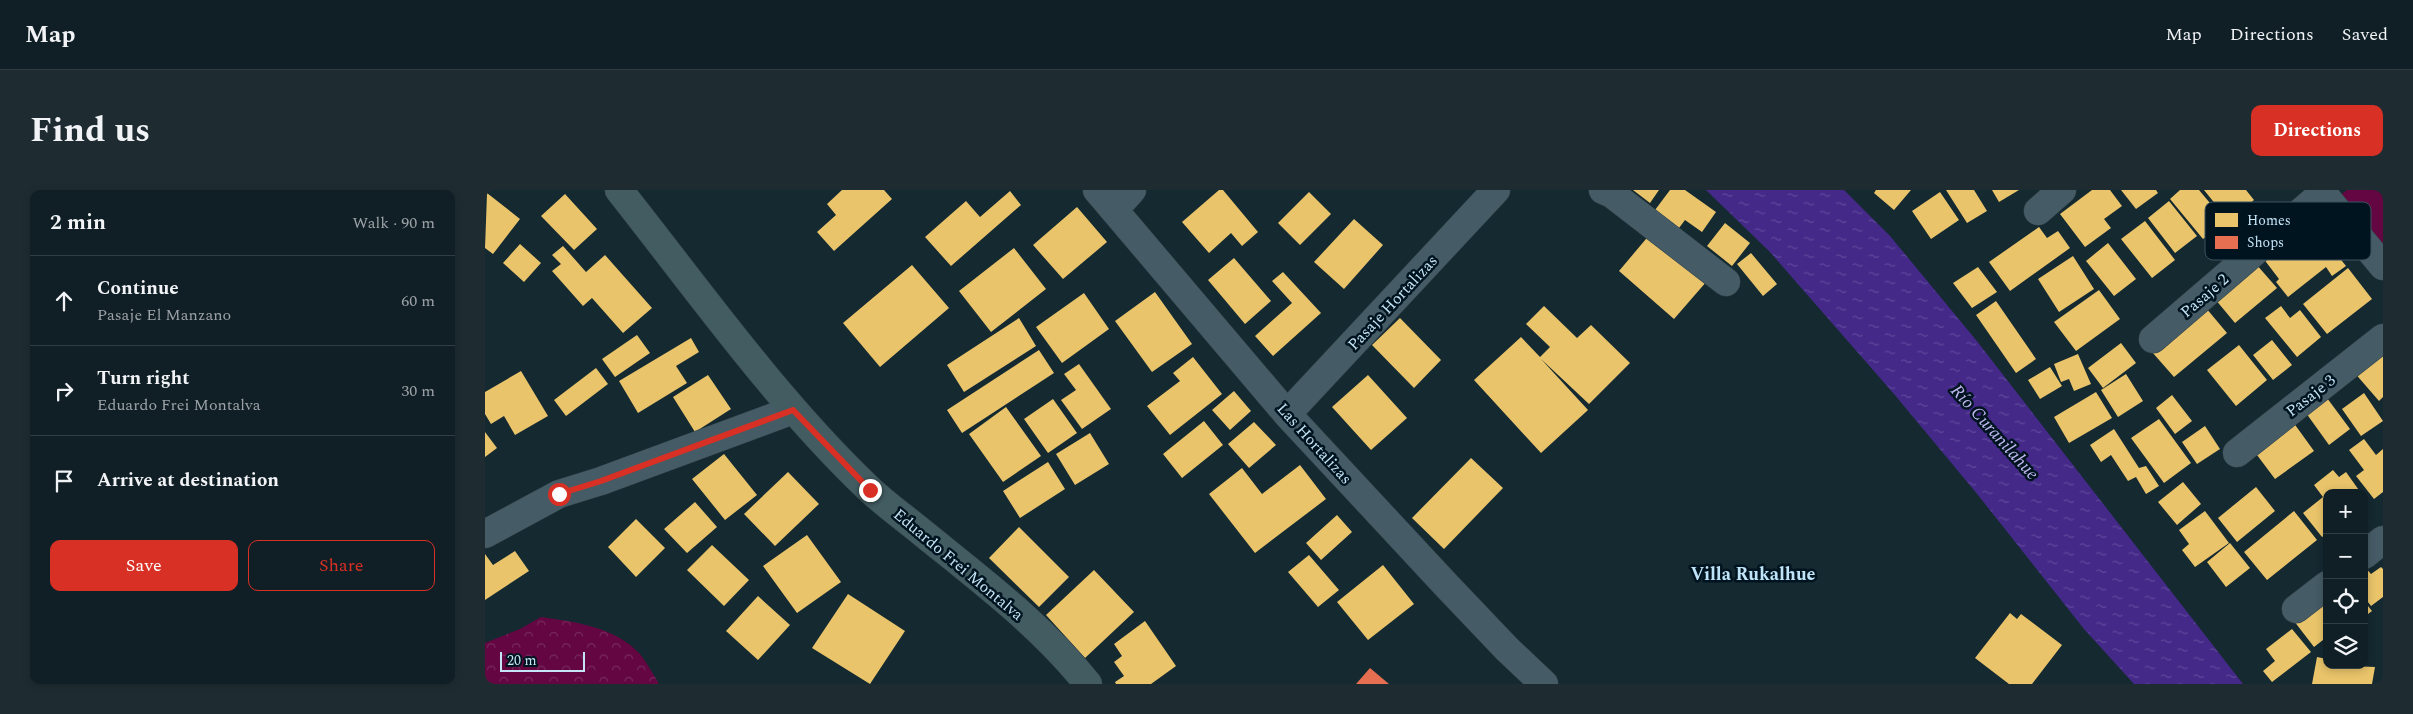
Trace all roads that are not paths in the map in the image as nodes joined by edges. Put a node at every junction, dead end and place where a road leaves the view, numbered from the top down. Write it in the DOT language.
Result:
graph roads {
  1 [pos="619,190"];
  2 [pos="1496,190"];
  3 [pos="1603,190"];
  4 [pos="2062,190"];
  5 [pos="2321,191"];
  6 [pos="1115,196"];
  7 [pos="2309,202"];
  8 [pos="2330,202"];
  9 [pos="2038,211"];
  10 [pos="2371,251"];
  11 [pos="2243,260"];
  12 [pos="2383,266"];
  13 [pos="1726,282"];
  14 [pos="2383,338"];
  15 [pos="2153,339"];
  16 [pos="793,410"];
  17 [pos="1287,414"];
  18 [pos="2237,453"];
  19 [pos="485,534"];
  20 [pos="2383,540"];
  21 [pos="2368,552"];
  22 [pos="2323,587"];
  23 [pos="2296,609"];
  24 [pos="1088,684"];
  25 [pos="1544,684"];
  1 -- 16 [label="main road, Eduardo Frei Montalva"];
  2 -- 17 [label="street, Pasaje Hortalizas"];
  3 -- 13 [label="street"];
  4 -- 9 [label="street"];
  5 -- 7 [label="street, Pasaje 2"];
  5 -- 8 [label="street"];
  6 -- 17 [label="street, Las Hortalizas"];
  10 -- 12 [label="street"];
  11 -- 15 [label="street, Pasaje 2"];
  14 -- 18 [label="street, Pasaje 3"];
  16 -- 19 [label="street"];
  16 -- 24 [label="main road, Eduardo Frei Montalva"];
  17 -- 25 [label="street, Las Hortalizas"];
  20 -- 21 [label="street"];
  22 -- 23 [label="street"];
}
